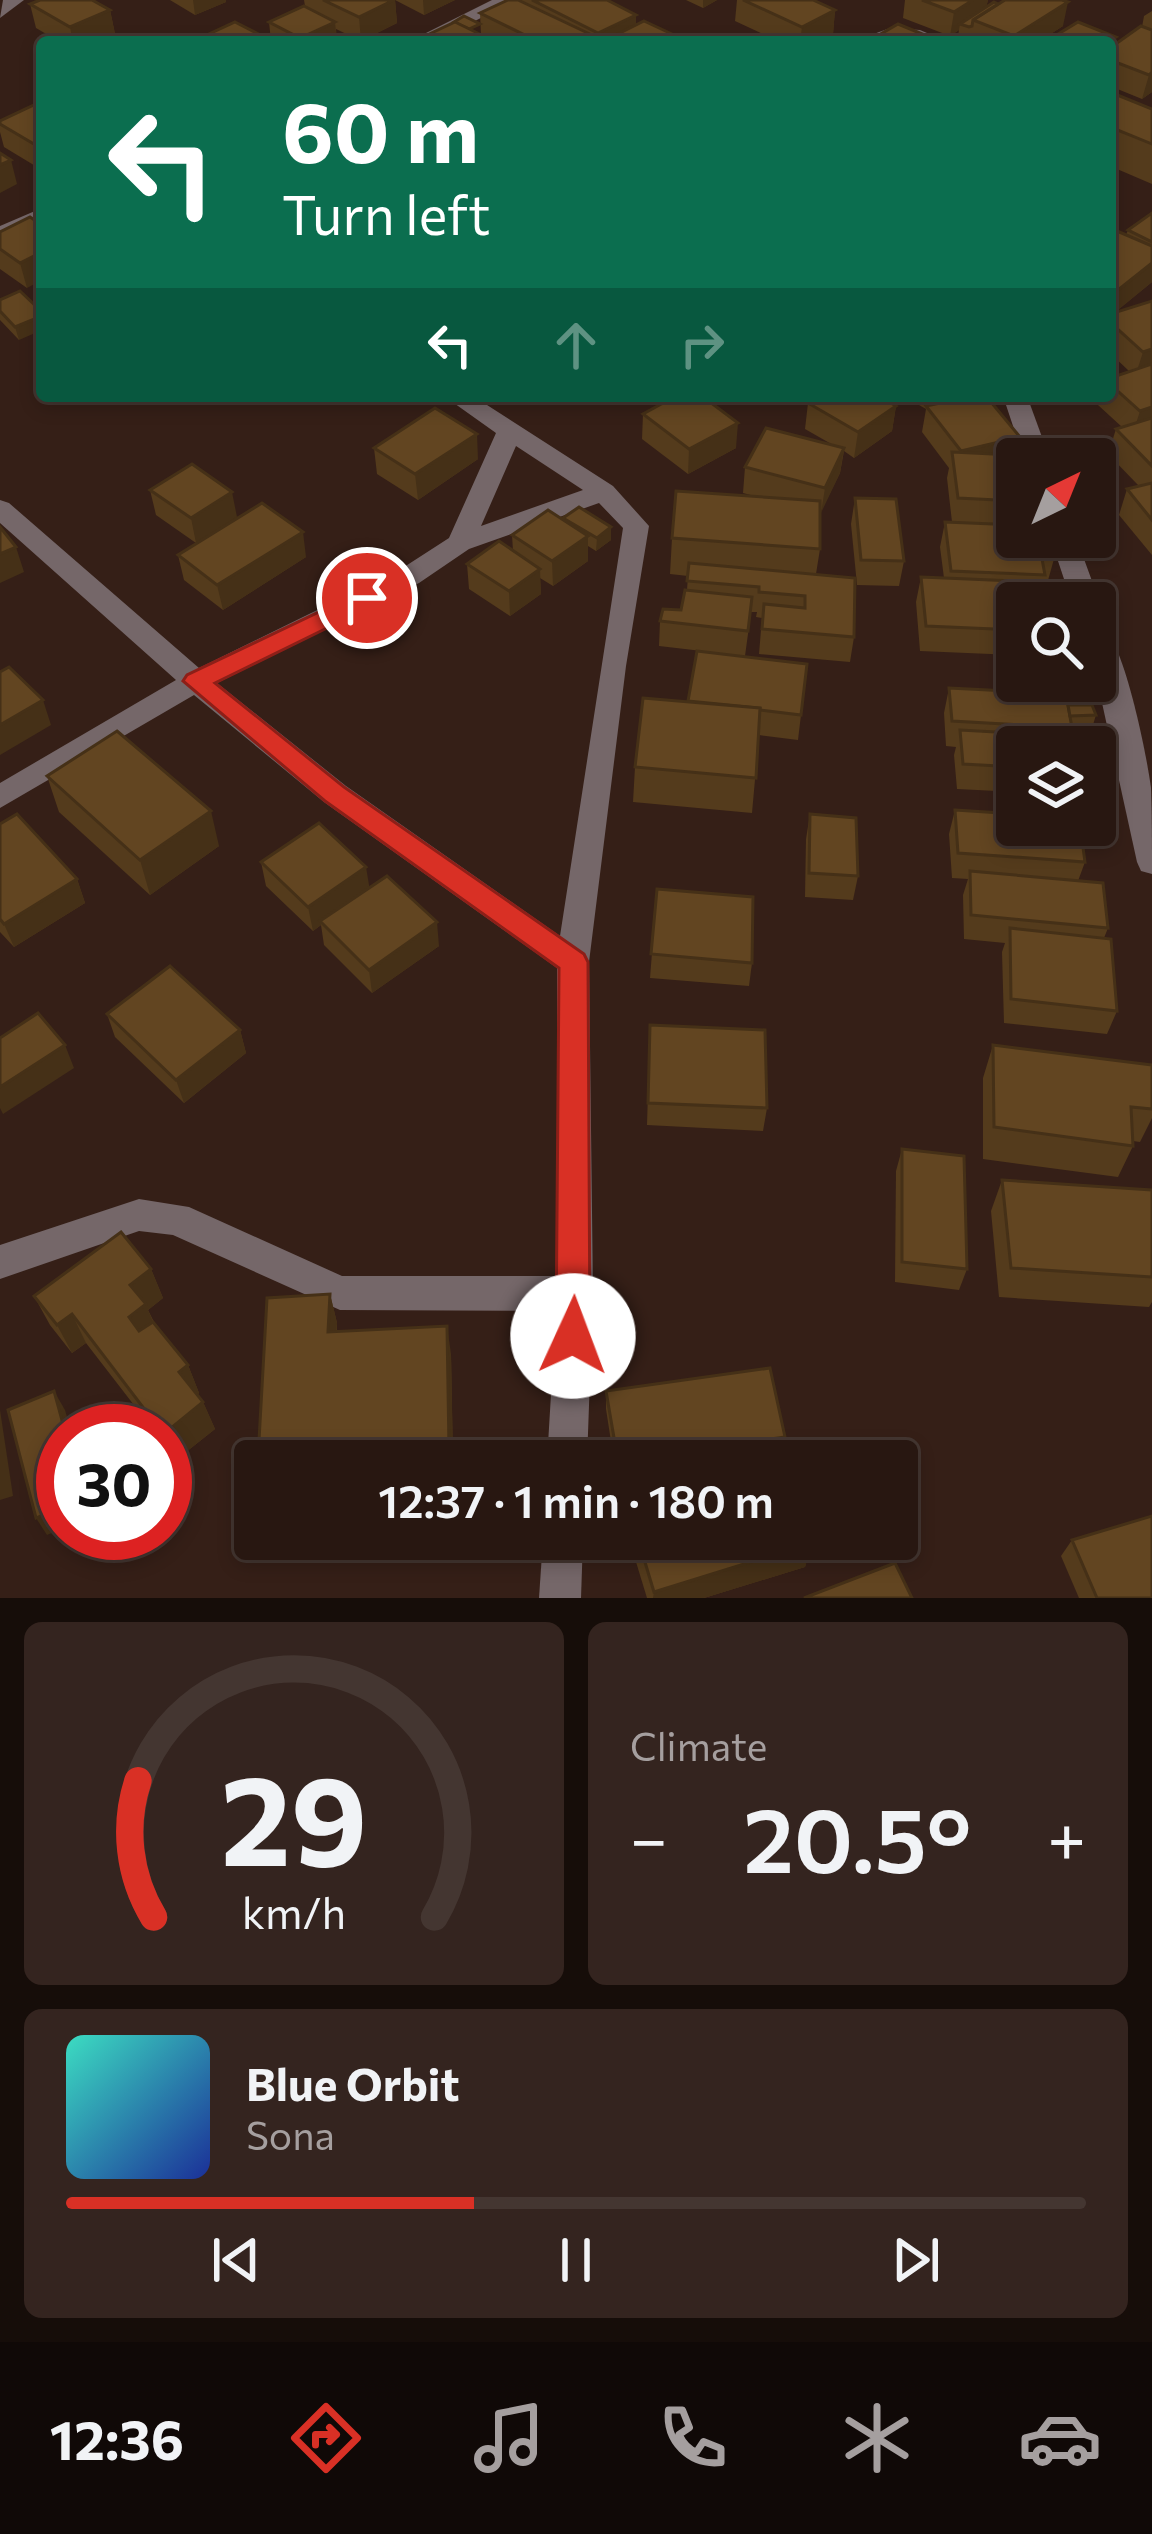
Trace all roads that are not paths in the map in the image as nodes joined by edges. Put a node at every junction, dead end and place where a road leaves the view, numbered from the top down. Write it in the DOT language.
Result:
graph roads {
  1 [pos="16,0"];
  2 [pos="507,0"];
  3 [pos="0,12"];
  4 [pos="431,36"];
  5 [pos="872,36"];
  6 [pos="924,36"];
  7 [pos="36,218"];
  8 [pos="0,234"];
  9 [pos="465,402"];
  10 [pos="1017,402"];
  11 [pos="510,431"];
  12 [pos="1030,438"];
  13 [pos="604,492"];
  14 [pos="0,509"];
  15 [pos="460,543"];
  16 [pos="196,681"];
  17 [pos="1116,691"];
  18 [pos="0,797"];
  19 [pos="1152,862"];
  20 [pos="573,962"];
  21 [pos="0,1262"];
  22 [pos="575,1294"];
  23 [pos="568,1440"];
  24 [pos="562,1560"];
  25 [pos="560,1598"];
  1 -- 3 [label="street"];
  2 -- 4 [label="street"];
  5 -- 6 [label="street"];
  7 -- 8 [label="street"];
  9 -- 11 [label="street"];
  10 -- 12 [label="street"];
  11 -- 13 [label="street"];
  11 -- 15 [label="street"];
  13 -- 15 [label="street"];
  13 -- 20 [label="street"];
  14 -- 16 [label="street"];
  15 -- 16 [label="street"];
  16 -- 18 [label="street"];
  16 -- 20 [label="street"];
  17 -- 19 [label="street"];
  20 -- 22 [label="street"];
  21 -- 22 [label="street"];
  22 -- 23 [label="street"];
  24 -- 25 [label="street"];
}
